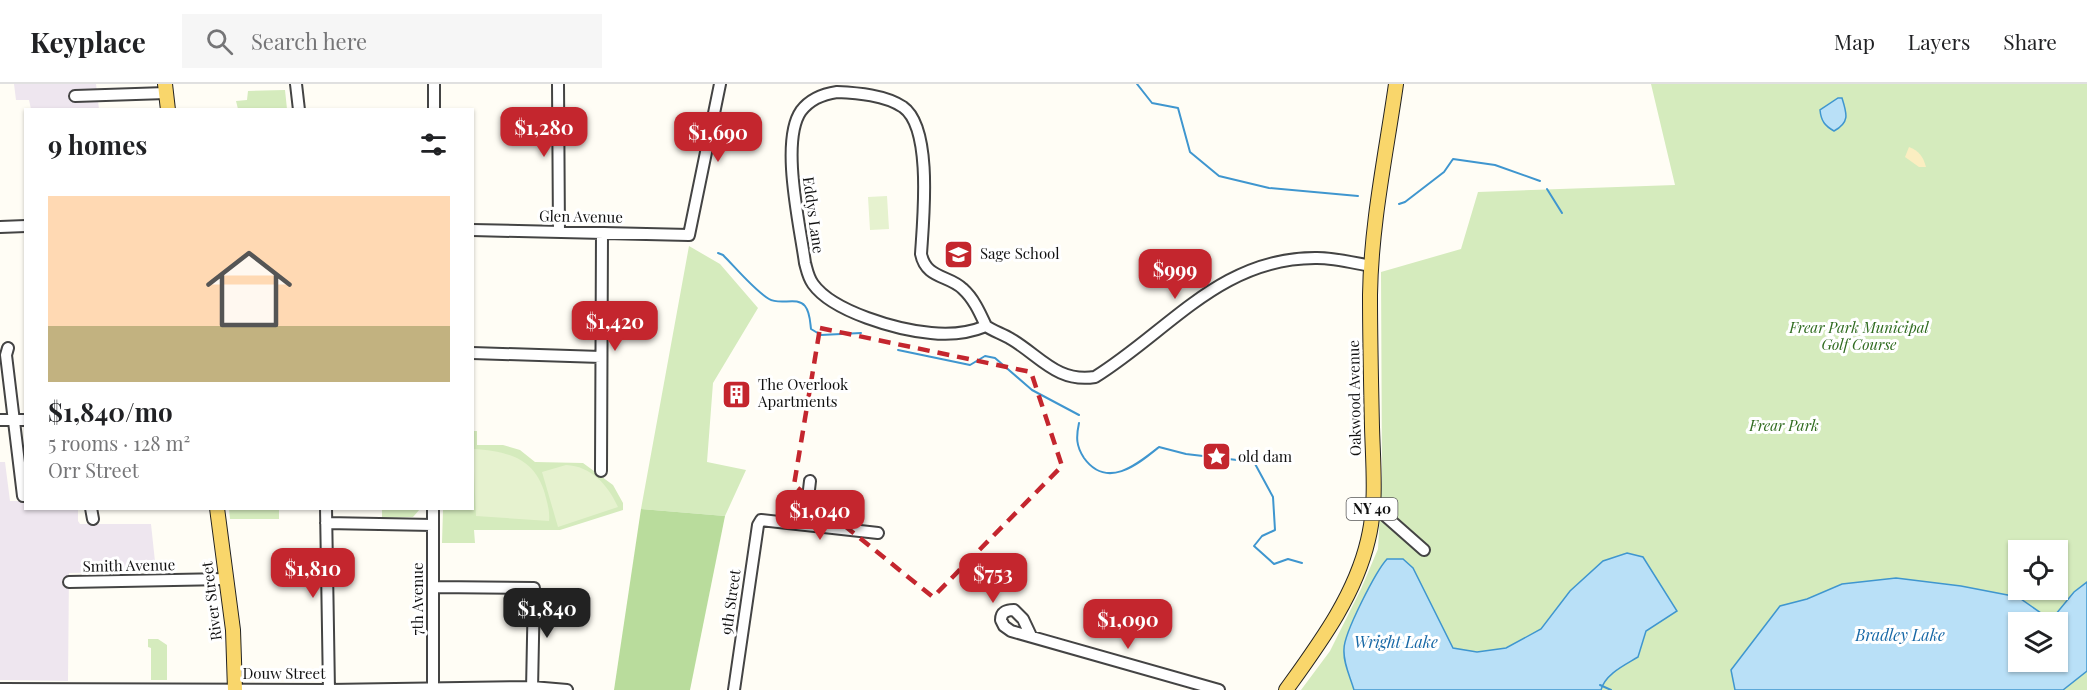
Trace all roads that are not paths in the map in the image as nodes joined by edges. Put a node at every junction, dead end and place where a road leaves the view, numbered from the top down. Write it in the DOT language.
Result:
graph roads {
  1 [pos="296,84"];
  2 [pos="434,84"];
  3 [pos="558,84"];
  4 [pos="720,84"];
  5 [pos="1396,84"];
  6 [pos="165,89"];
  7 [pos="75,96"];
  8 [pos="168,108"];
  9 [pos="299,108"];
  10 [pos="434,108"];
  11 [pos="24,226"];
  12 [pos="0,227"];
  13 [pos="474,230"];
  14 [pos="559,232"];
  15 [pos="602,233"];
  16 [pos="1371,266"];
  17 [pos="986,326"];
  18 [pos="8,348"];
  19 [pos="474,353"];
  20 [pos="601,357"];
  21 [pos="0,420"];
  22 [pos="14,420"];
  23 [pos="24,420"];
  24 [pos="601,471"];
  25 [pos="810,481"];
  26 [pos="23,496"];
  27 [pos="1373,505"];
  28 [pos="217,510"];
  29 [pos="326,510"];
  30 [pos="433,510"];
  31 [pos="326,523"];
  32 [pos="805,524"];
  33 [pos="433,525"];
  34 [pos="878,533"];
  35 [pos="1424,550"];
  36 [pos="226,579"];
  37 [pos="69,582"];
  38 [pos="433,587"];
  39 [pos="1030,636"];
  40 [pos="0,689"];
  41 [pos="433,689"];
  42 [pos="532,689"];
  43 [pos="112,690"];
  44 [pos="158,690"];
  45 [pos="235,690"];
  46 [pos="329,690"];
  47 [pos="567,690"];
  48 [pos="734,690"];
  49 [pos="1219,690"];
  50 [pos="1286,690"];
  1 -- 9 [label="street"];
  2 -- 10 [label="street"];
  3 -- 14 [label="street"];
  4 -- 15 [label="street, Glen Avenue"];
  5 -- 16 [label="main road, Oakwood Avenue / NY 40"];
  6 -- 7 [label="street"];
  6 -- 8 [label="main road"];
  11 -- 12 [label="street"];
  13 -- 14 [label="street, Glen Avenue"];
  14 -- 15 [label="street, Glen Avenue"];
  15 -- 20 [label="street"];
  16 -- 17 [label="street"];
  16 -- 27 [label="main road, Oakwood Avenue / NY 40"];
  17 -- 17 [label="street, Eddys Lane"];
  18 -- 22 [label="street"];
  19 -- 20 [label="street"];
  20 -- 24 [label="street"];
  21 -- 22 [label="street"];
  22 -- 23 [label="street"];
  22 -- 26 [label="street"];
  25 -- 32 [label="street"];
  27 -- 35 [label="street"];
  27 -- 50 [label="main road, Oakwood Avenue / NY 40"];
  28 -- 36 [label="main road, River Street"];
  29 -- 31 [label="street"];
  30 -- 33 [label="street, 7th Avenue"];
  31 -- 33 [label="street"];
  31 -- 46 [label="street"];
  32 -- 34 [label="street"];
  32 -- 48 [label="street, 9th Street"];
  33 -- 38 [label="street, 7th Avenue"];
  36 -- 37 [label="street, Smith Avenue"];
  36 -- 45 [label="main road, River Street"];
  38 -- 41 [label="street, 7th Avenue"];
  38 -- 42 [label="street"];
  39 -- 49 [label="street"];
  40 -- 43 [label="street, Douw Street"];
  41 -- 42 [label="street, Douw Street"];
  41 -- 46 [label="street, Douw Street"];
  42 -- 47 [label="street, Douw Street"];
  43 -- 44 [label="street, Douw Street"];
  44 -- 45 [label="street, Douw Street"];
  45 -- 46 [label="street, Douw Street"];
}
